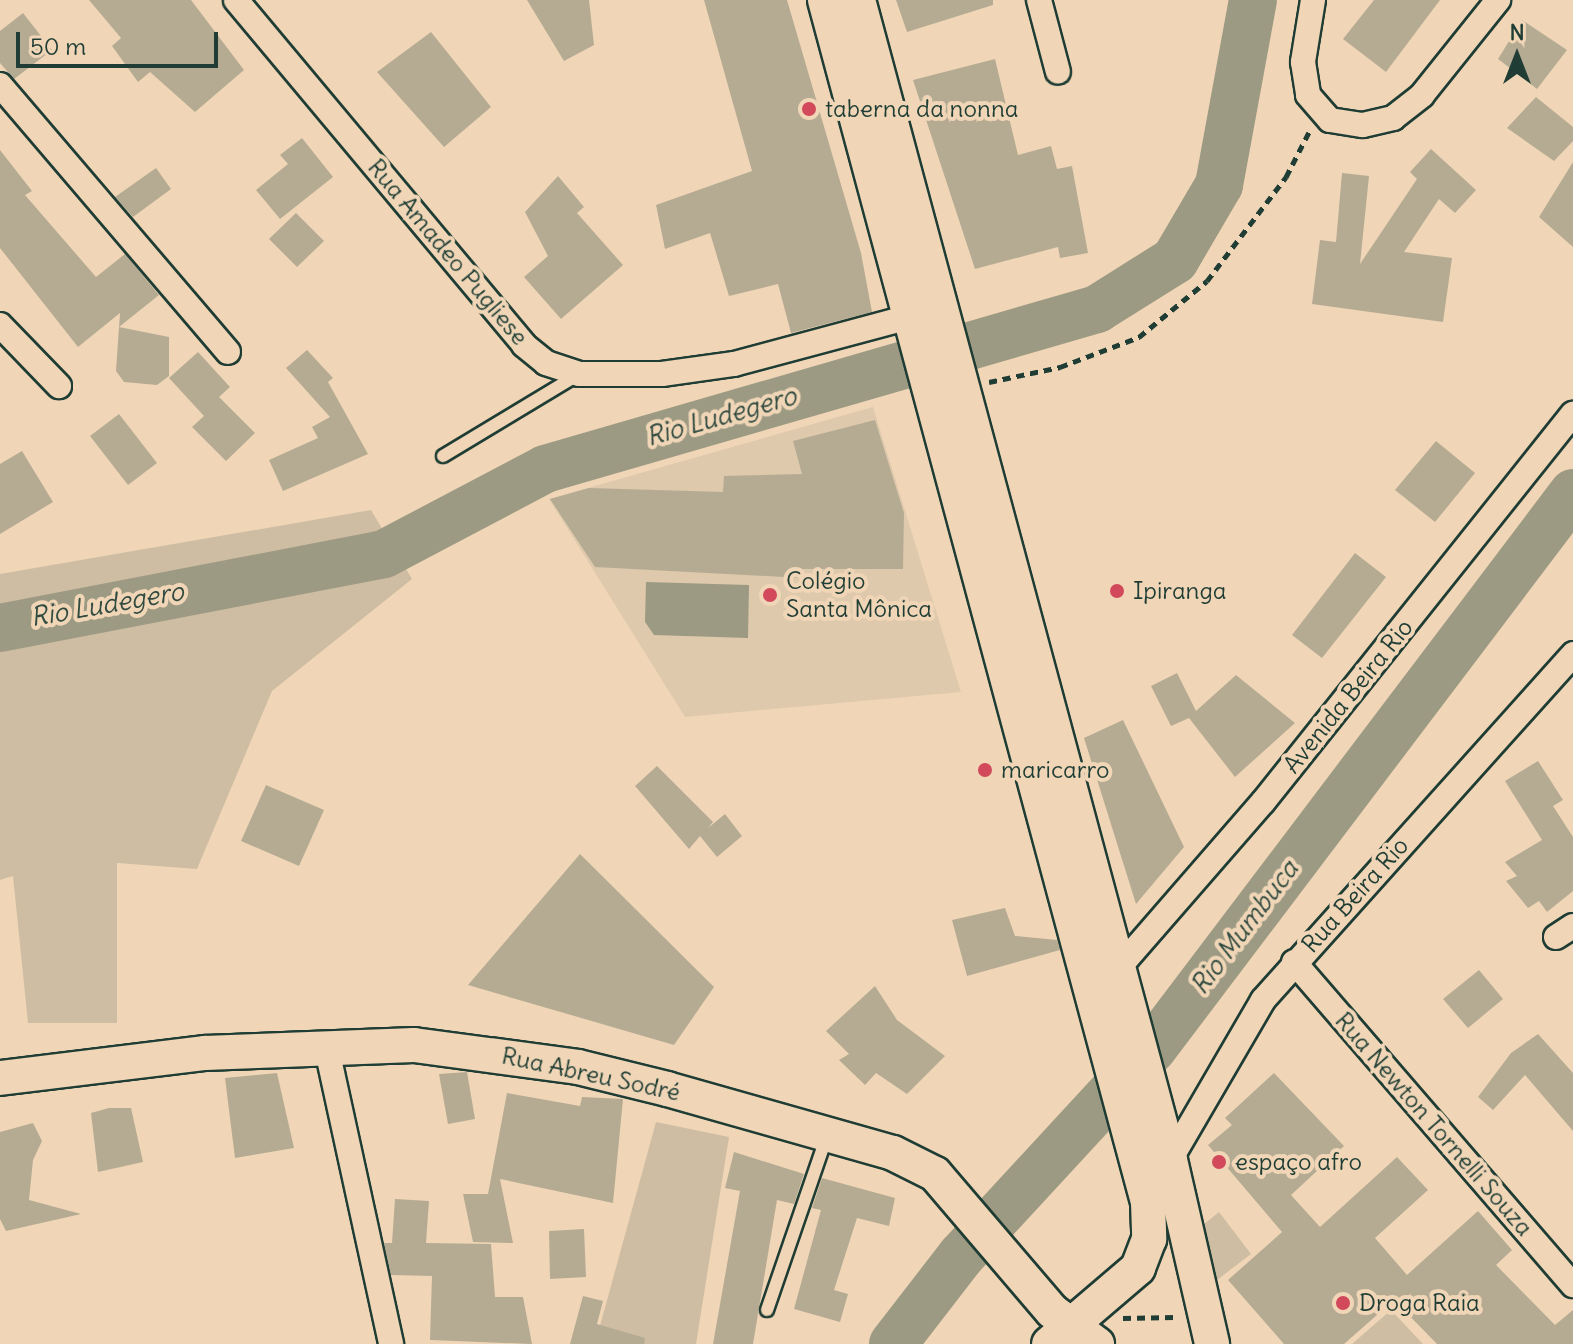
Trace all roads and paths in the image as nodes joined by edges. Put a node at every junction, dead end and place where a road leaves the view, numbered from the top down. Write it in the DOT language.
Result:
graph roads {
  1 [pos="236,0"];
  2 [pos="825,0"];
  3 [pos="858,0"];
  4 [pos="1039,0"];
  5 [pos="1313,0"];
  6 [pos="1498,0"];
  7 [pos="1058,72"];
  8 [pos="0,85"];
  9 [pos="1320,110"];
  10 [pos="0,325"];
  11 [pos="923,326"];
  12 [pos="228,352"];
  13 [pos="579,374"];
  14 [pos="59,386"];
  15 [pos="952,399"];
  16 [pos="1573,413"];
  17 [pos="443,456"];
  18 [pos="1573,654"];
  19 [pos="1294,962"];
  20 [pos="1116,971"];
  21 [pos="1113,1013"];
  22 [pos="326,1045"];
  23 [pos="0,1078"];
  24 [pos="828,1133"];
  25 [pos="1170,1160"];
  26 [pos="1573,1285"];
  27 [pos="1105,1300"];
  28 [pos="767,1310"];
  29 [pos="1209,1329"];
  30 [pos="1071,1339"];
  31 [pos="391,1344"];
  1 -- 13 [label="street, Rua Amadeo Pugliese"];
  2 -- 11 [label="main road"];
  3 -- 11 [label="main road"];
  4 -- 7 [label="street"];
  5 -- 9 [label="street"];
  6 -- 9 [label="street"];
  8 -- 12 [label="street"];
  9 -- 15 [label="path"];
  10 -- 14 [label="street"];
  11 -- 13 [label="street, Rua Amadeo Pugliese"];
  11 -- 15 [label="main road"];
  13 -- 17 [label="lane"];
  15 -- 20 [label="main road"];
  15 -- 21 [label="main road"];
  16 -- 20 [label="street, Avenida Beira Rio"];
  18 -- 19 [label="street, Rua Beira Rio"];
  19 -- 25 [label="street, Rua Beira Rio"];
  19 -- 26 [label="street, Rua Newton Tornelli Souza"];
  20 -- 21 [label="main road"];
  21 -- 25 [label="main road"];
  21 -- 27 [label="main road"];
  22 -- 23 [label="main road, Rua Abreu Sodré"];
  22 -- 24 [label="main road, Rua Abreu Sodré"];
  22 -- 31 [label="street"];
  24 -- 28 [label="lane"];
  24 -- 30 [label="main road, Rua Abreu Sodré"];
  25 -- 29 [label="main road"];
  27 -- 29 [label="path"];
  27 -- 30 [label="main road"];
}
